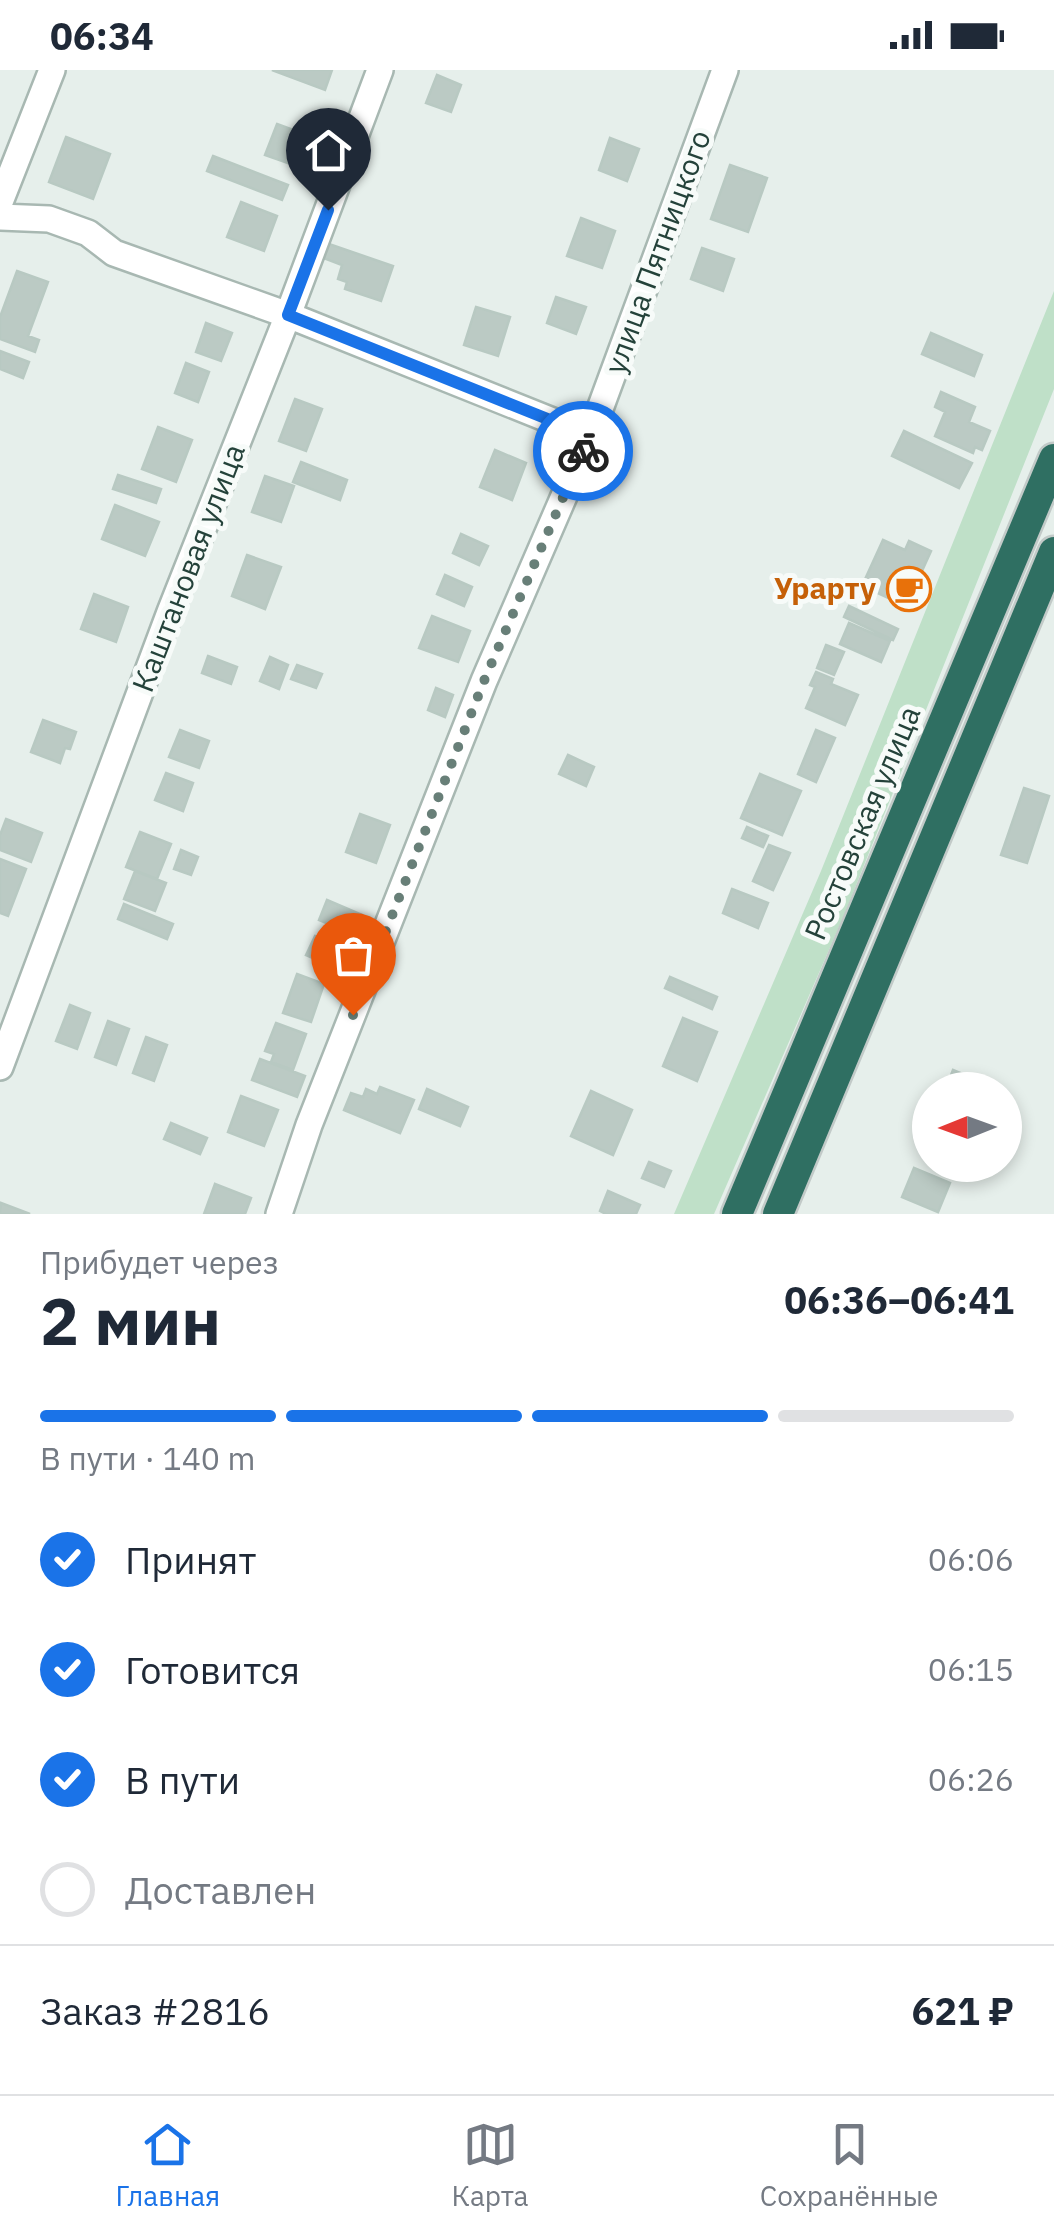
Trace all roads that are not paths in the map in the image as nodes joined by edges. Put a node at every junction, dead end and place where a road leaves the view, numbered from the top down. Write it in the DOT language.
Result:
graph roads {
  1 [pos="52,70"];
  2 [pos="380,70"];
  3 [pos="725,70"];
  4 [pos="0,202"];
  5 [pos="0,217"];
  6 [pos="288,315"];
  7 [pos="590,436"];
  8 [pos="1054,459"];
  9 [pos="1054,552"];
  10 [pos="0,1067"];
  11 [pos="279,1214"];
  12 [pos="736,1214"];
  13 [pos="778,1214"];
  1 -- 4 [label="street"];
  2 -- 6 [label="street, Каштановая улица"];
  3 -- 7 [label="street, улица Пятницкого"];
  5 -- 6 [label="street"];
  6 -- 7 [label="street"];
  6 -- 10 [label="street, Каштановая улица"];
  7 -- 11 [label="street, улица Пятницкого"];
  8 -- 12 [label="highway, Ростовская улица"];
  9 -- 13 [label="highway"];
}
